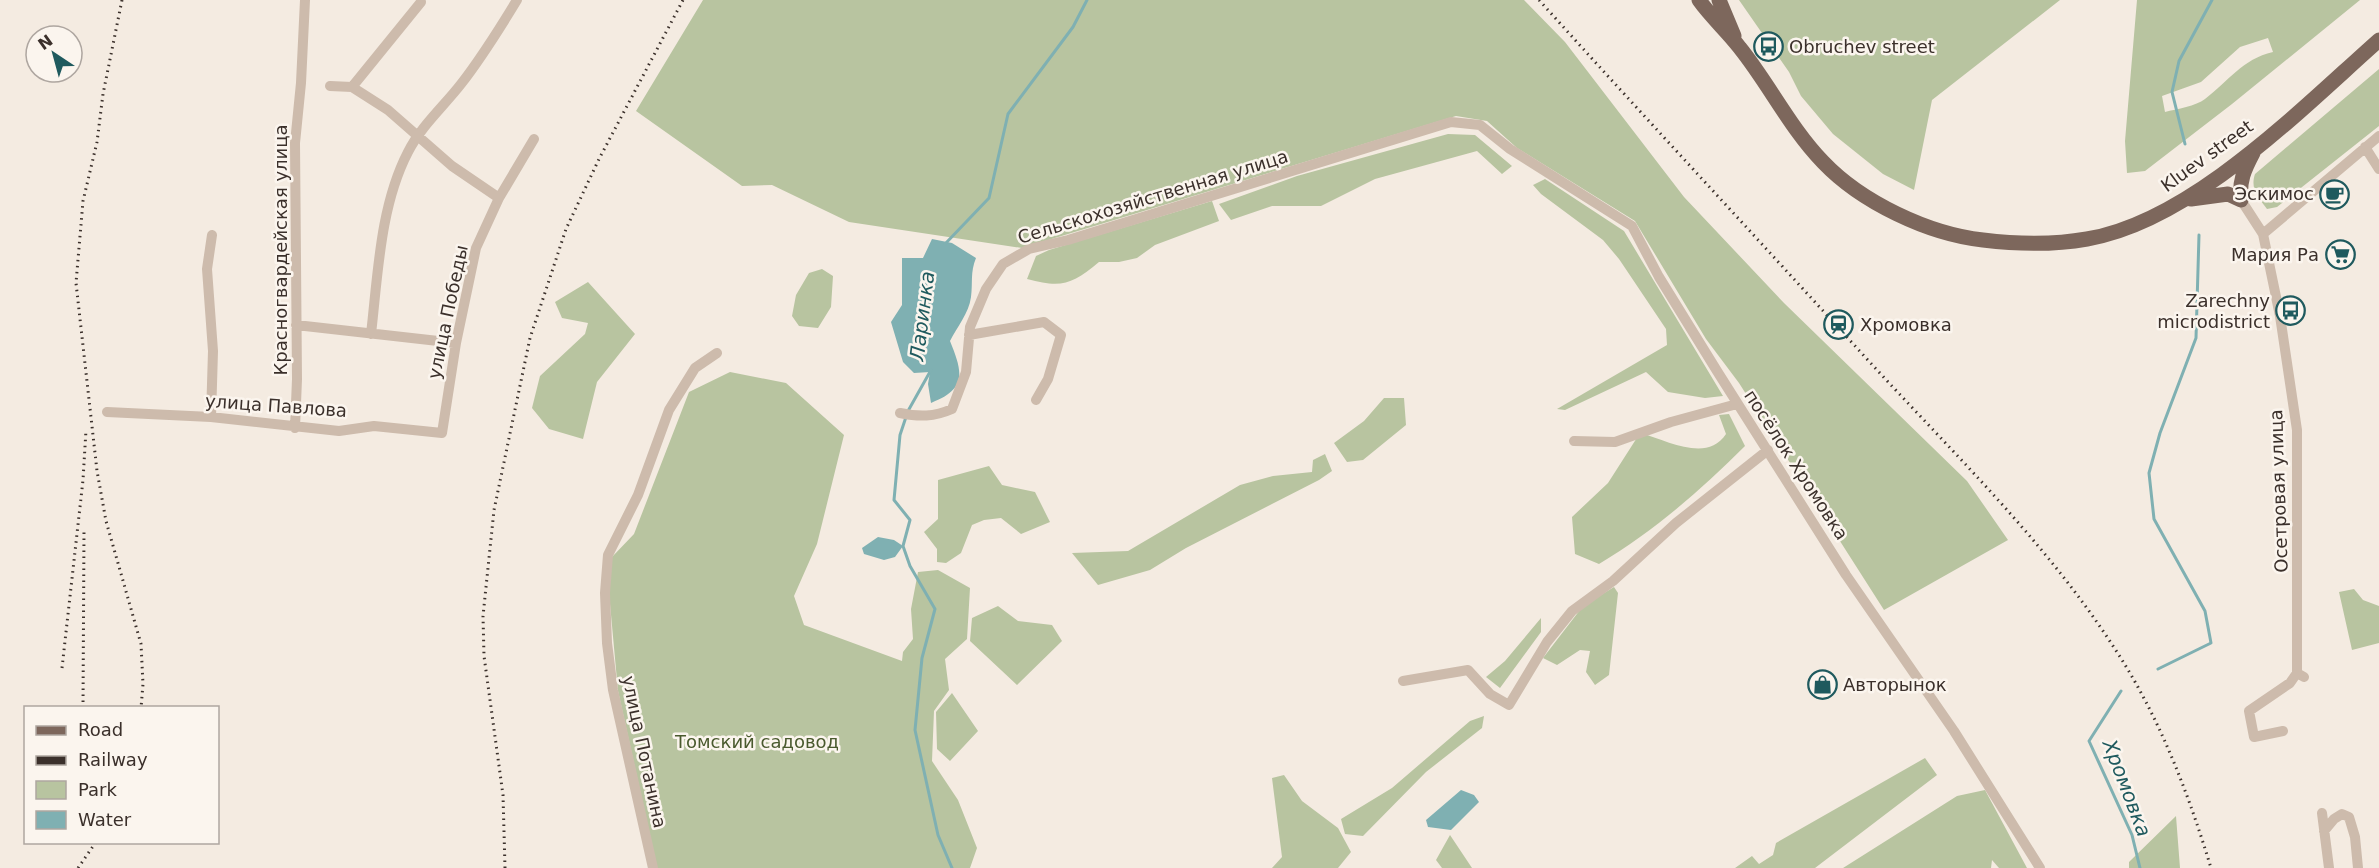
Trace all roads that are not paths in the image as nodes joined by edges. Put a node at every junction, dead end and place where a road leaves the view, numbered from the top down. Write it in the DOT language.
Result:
graph roads {
  1 [pos="304,0"];
  2 [pos="517,0"];
  3 [pos="1699,0"];
  4 [pos="1719,0"];
  5 [pos="421,2"];
  6 [pos="2379,40"];
  7 [pos="1739,47"];
  8 [pos="330,86"];
  9 [pos="352,87"];
  10 [pos="1480,125"];
  11 [pos="2379,136"];
  12 [pos="416,137"];
  13 [pos="534,140"];
  14 [pos="2257,145"];
  15 [pos="2365,147"];
  16 [pos="2379,169"];
  17 [pos="499,198"];
  18 [pos="2185,200"];
  19 [pos="2241,200"];
  20 [pos="2263,234"];
  21 [pos="212,235"];
  22 [pos="296,326"];
  23 [pos="371,334"];
  24 [pos="969,335"];
  25 [pos="456,343"];
  26 [pos="717,353"];
  27 [pos="1036,400"];
  28 [pos="1737,404"];
  29 [pos="107,412"];
  30 [pos="900,413"];
  31 [pos="211,417"];
  32 [pos="295,428"];
  33 [pos="442,433"];
  34 [pos="1574,441"];
  35 [pos="1768,450"];
  36 [pos="1403,681"];
  37 [pos="2283,730"];
  38 [pos="2322,813"];
  39 [pos="2324,831"];
  40 [pos="653,868"];
  41 [pos="2040,868"];
  42 [pos="2329,868"];
  43 [pos="2358,868"];
  1 -- 22 [label="street, Красногвардейская улица"];
  2 -- 12 [label="street"];
  3 -- 7 [label="main road, Kluev street"];
  4 -- 7 [label="main road"];
  5 -- 9 [label="street"];
  6 -- 14 [label="main road, Kluev street"];
  7 -- 18 [label="main road, Kluev street"];
  8 -- 9 [label="street"];
  9 -- 12 [label="street"];
  10 -- 24 [label="street, Сельскохозяйственная улица"];
  10 -- 28 [label="street, посёлок Хромовка"];
  11 -- 15 [label="street"];
  12 -- 17 [label="street"];
  12 -- 23 [label="street"];
  13 -- 17 [label="street, улица Победы"];
  14 -- 18 [label="main road, Kluev street"];
  14 -- 19 [label="main road"];
  15 -- 16 [label="street"];
  15 -- 20 [label="street"];
  17 -- 25 [label="street, улица Победы"];
  18 -- 19 [label="main road"];
  19 -- 20 [label="street, Осетровая улица"];
  20 -- 37 [label="street, Осетровая улица"];
  21 -- 31 [label="street"];
  22 -- 23 [label="street"];
  22 -- 32 [label="street, Красногвардейская улица"];
  23 -- 25 [label="street"];
  24 -- 27 [label="street"];
  24 -- 30 [label="street, Сельскохозяйственная улица"];
  25 -- 33 [label="street, улица Победы"];
  26 -- 40 [label="street, улица Потанина"];
  28 -- 34 [label="street"];
  28 -- 35 [label="street, посёлок Хромовка"];
  29 -- 31 [label="street, улица Павлова"];
  31 -- 32 [label="street, улица Павлова"];
  32 -- 33 [label="street, улица Павлова"];
  35 -- 36 [label="street"];
  35 -- 41 [label="street, посёлок Хромовка"];
  38 -- 39 [label="street"];
  39 -- 42 [label="street"];
  39 -- 43 [label="street"];
}
